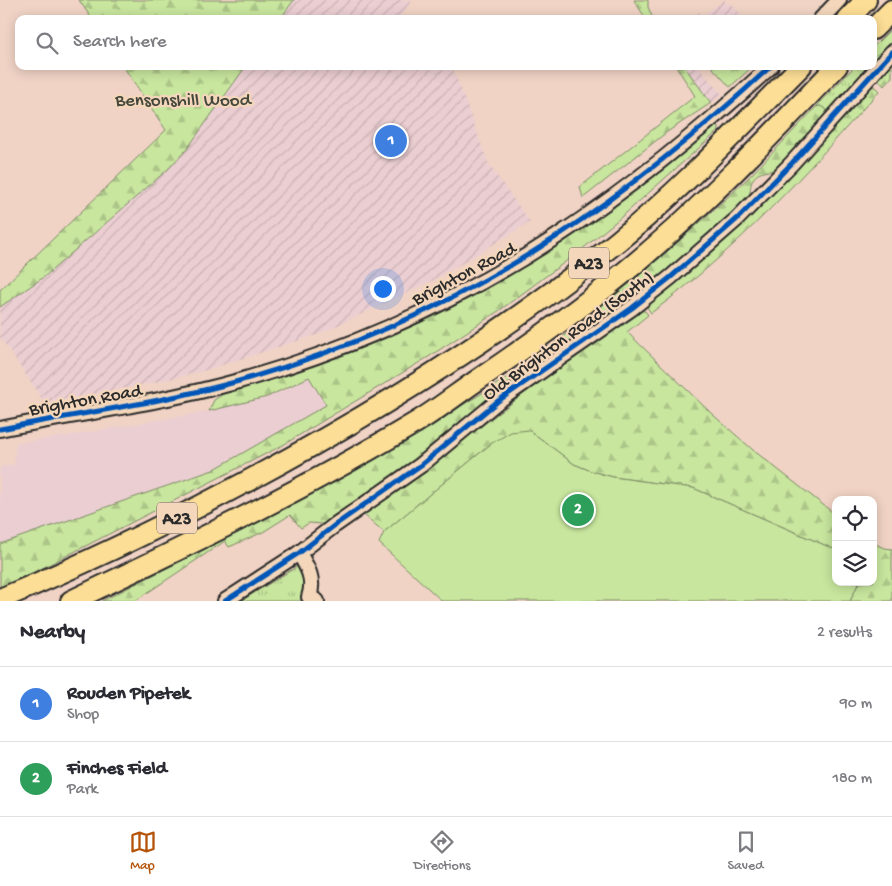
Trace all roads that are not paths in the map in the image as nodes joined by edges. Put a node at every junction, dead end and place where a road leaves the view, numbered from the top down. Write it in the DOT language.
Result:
graph roads {
  1 [pos="839,0"];
  2 [pos="866,0"];
  3 [pos="892,10"];
  4 [pos="825,15"];
  5 [pos="852,15"];
  6 [pos="877,25"];
  7 [pos="892,52"];
  8 [pos="877,69"];
  9 [pos="766,70"];
  10 [pos="797,70"];
  11 [pos="834,70"];
  12 [pos="876,70"];
  13 [pos="0,429"];
  14 [pos="299,553"];
  15 [pos="0,599"];
  16 [pos="311,600"];
  17 [pos="71,601"];
  18 [pos="225,601"];
  1 -- 4 [label="street"];
  2 -- 5 [label="highway"];
  3 -- 6 [label="highway"];
  7 -- 8 [label="street, Old Brighton Road (South)"];
  9 -- 13 [label="street, Brighton Road"];
  10 -- 15 [label="highway, A23"];
  11 -- 17 [label="highway, A23"];
  12 -- 14 [label="street, Old Brighton Road (South)"];
  14 -- 16 [label="street"];
  14 -- 18 [label="street, Old Brighton Road (South)"];
}
